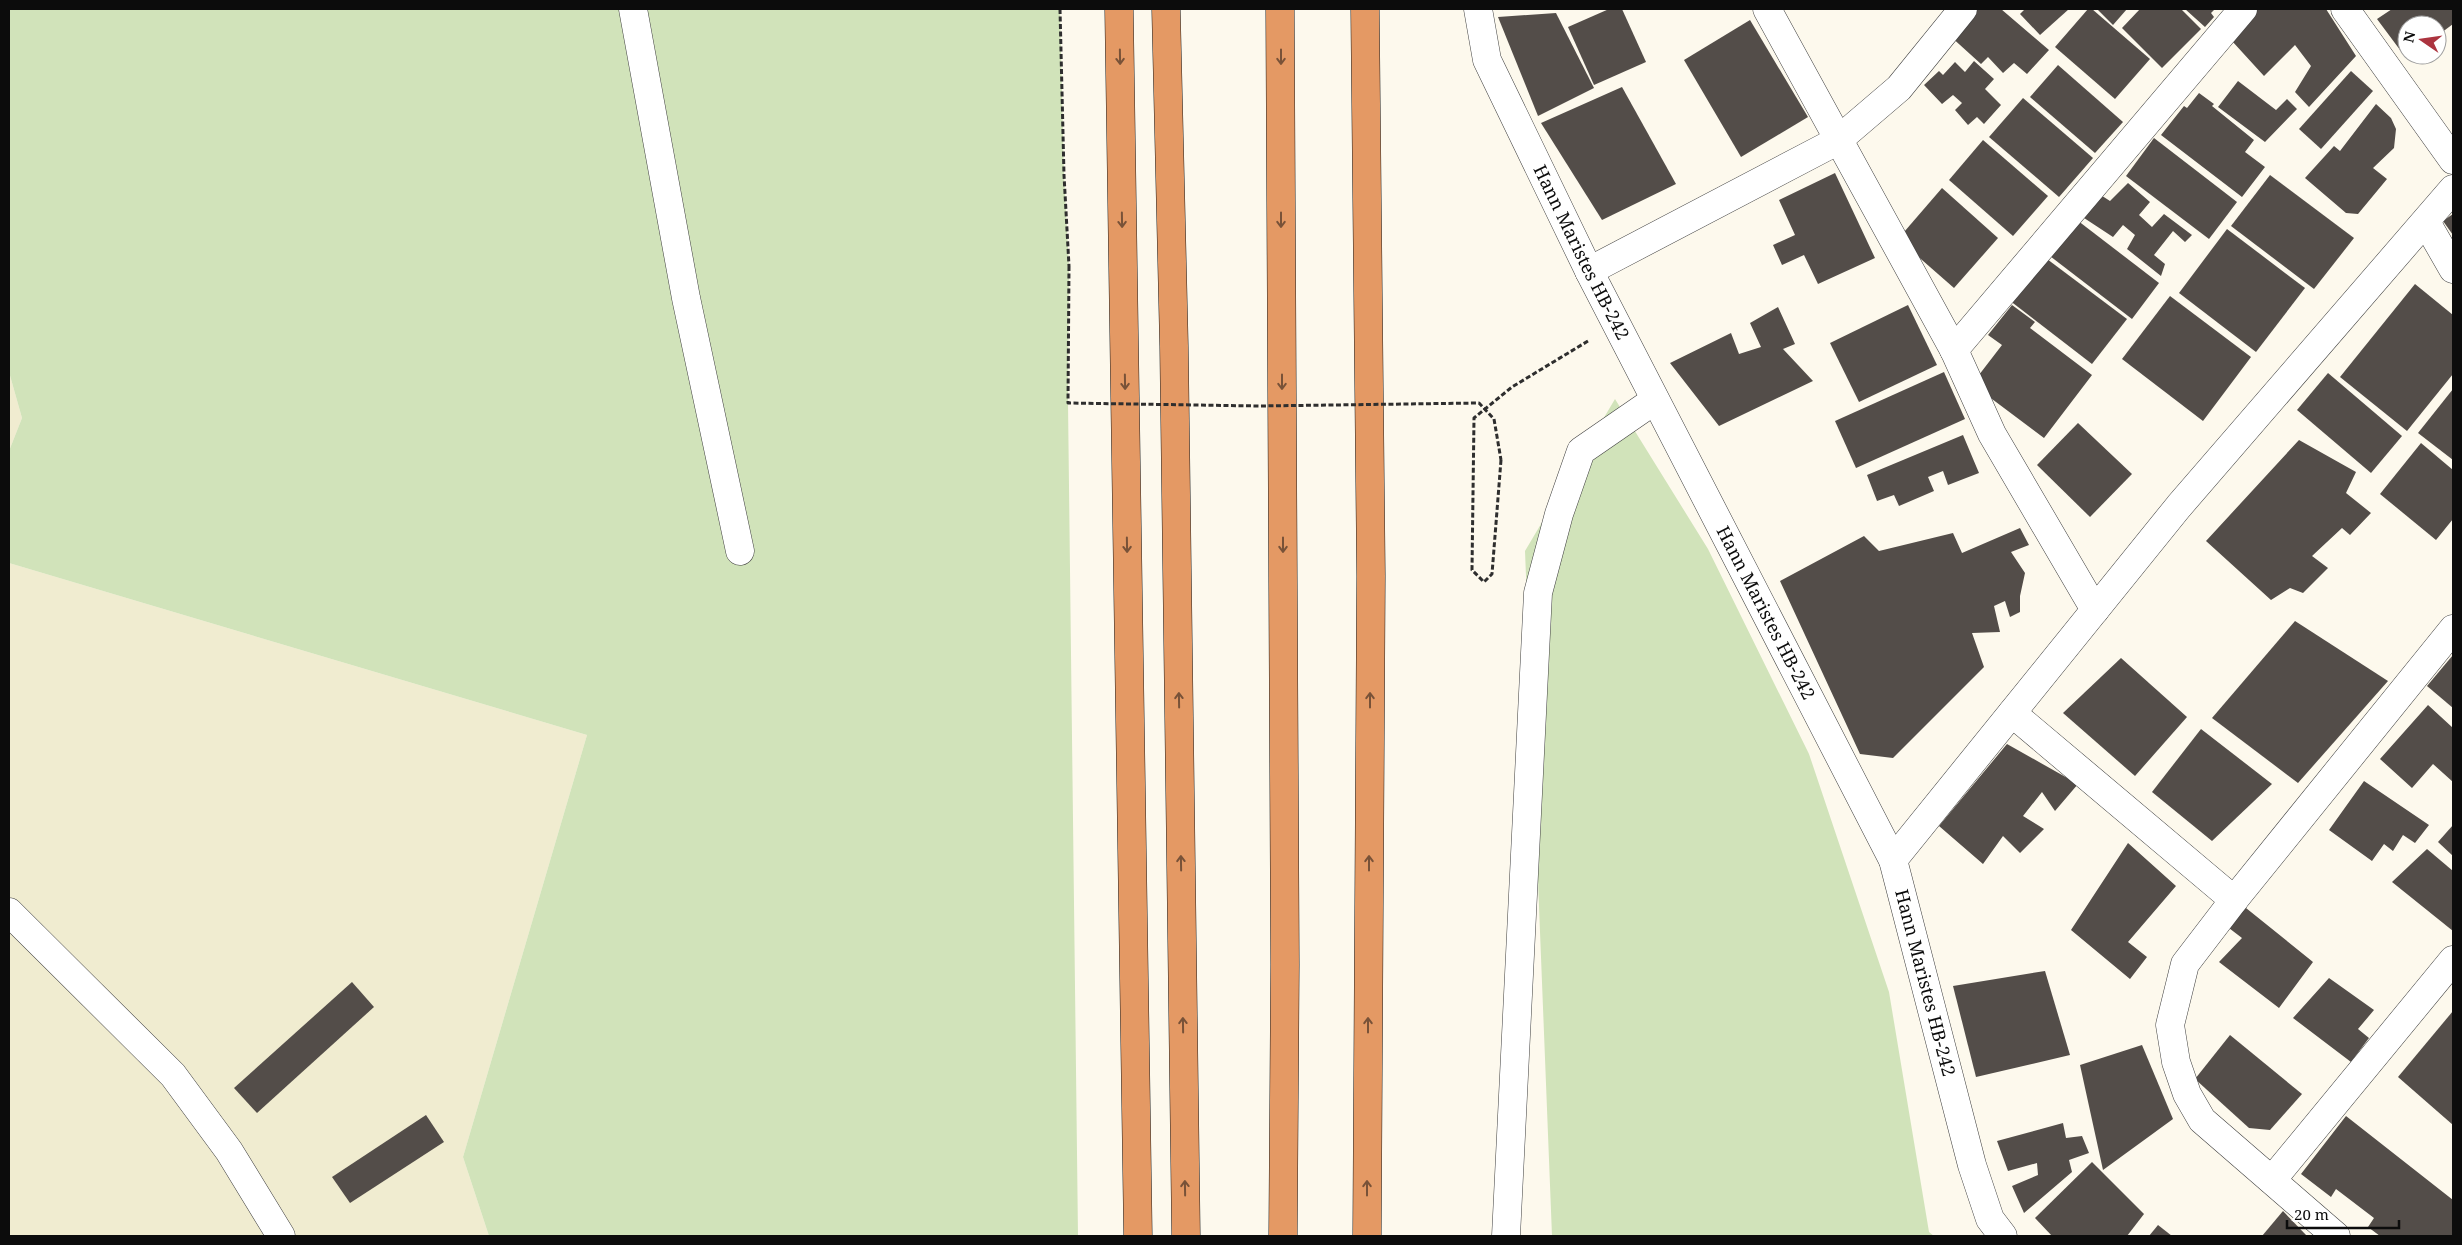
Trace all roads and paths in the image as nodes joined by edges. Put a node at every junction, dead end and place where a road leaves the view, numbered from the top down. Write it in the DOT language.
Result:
graph roads {
  1 [pos="633,9"];
  2 [pos="1060,9"];
  3 [pos="1119,9"];
  4 [pos="1166,9"];
  5 [pos="1280,9"];
  6 [pos="1365,9"];
  7 [pos="1478,9"];
  8 [pos="1766,9"];
  9 [pos="1964,9"];
  10 [pos="2243,9"];
  11 [pos="2346,9"];
  12 [pos="1837,141"];
  13 [pos="2453,160"];
  14 [pos="2453,190"];
  15 [pos="2426,222"];
  16 [pos="2453,270"];
  17 [pos="1589,271"];
  18 [pos="1616,324"];
  19 [pos="1954,350"];
  20 [pos="1655,400"];
  21 [pos="740,550"];
  22 [pos="2095,610"];
  23 [pos="2453,629"];
  24 [pos="2012,713"];
  25 [pos="1893,860"];
  26 [pos="2234,900"];
  27 [pos="9,912"];
  28 [pos="2453,960"];
  29 [pos="2272,1180"];
  30 [pos="281,1236"];
  31 [pos="1138,1236"];
  32 [pos="1186,1236"];
  33 [pos="1283,1236"];
  34 [pos="1367,1236"];
  35 [pos="1506,1236"];
  36 [pos="2003,1236"];
  37 [pos="2336,1236"];
  1 -- 21 [label="street"];
  2 -- 18 [label="path, bridge"];
  3 -- 31 [label="highway, one-way"];
  32 -- 4 [label="highway, one-way"];
  5 -- 33 [label="highway, one-way"];
  34 -- 6 [label="highway, one-way"];
  7 -- 17 [label="street, Hann Maristes HB-242"];
  8 -- 12 [label="street"];
  9 -- 12 [label="street"];
  10 -- 19 [label="street"];
  11 -- 13 [label="street"];
  12 -- 17 [label="street"];
  12 -- 19 [label="street"];
  14 -- 15 [label="street"];
  15 -- 16 [label="street"];
  15 -- 22 [label="street"];
  17 -- 18 [label="street, Hann Maristes HB-242"];
  18 -- 20 [label="street, Hann Maristes HB-242"];
  19 -- 22 [label="street"];
  20 -- 25 [label="street, Hann Maristes HB-242"];
  20 -- 35 [label="street"];
  22 -- 24 [label="street"];
  23 -- 26 [label="street"];
  24 -- 25 [label="street"];
  24 -- 26 [label="street"];
  25 -- 36 [label="street, Hann Maristes HB-242"];
  26 -- 29 [label="street"];
  27 -- 30 [label="street"];
  28 -- 29 [label="street"];
  29 -- 37 [label="street"];
}
